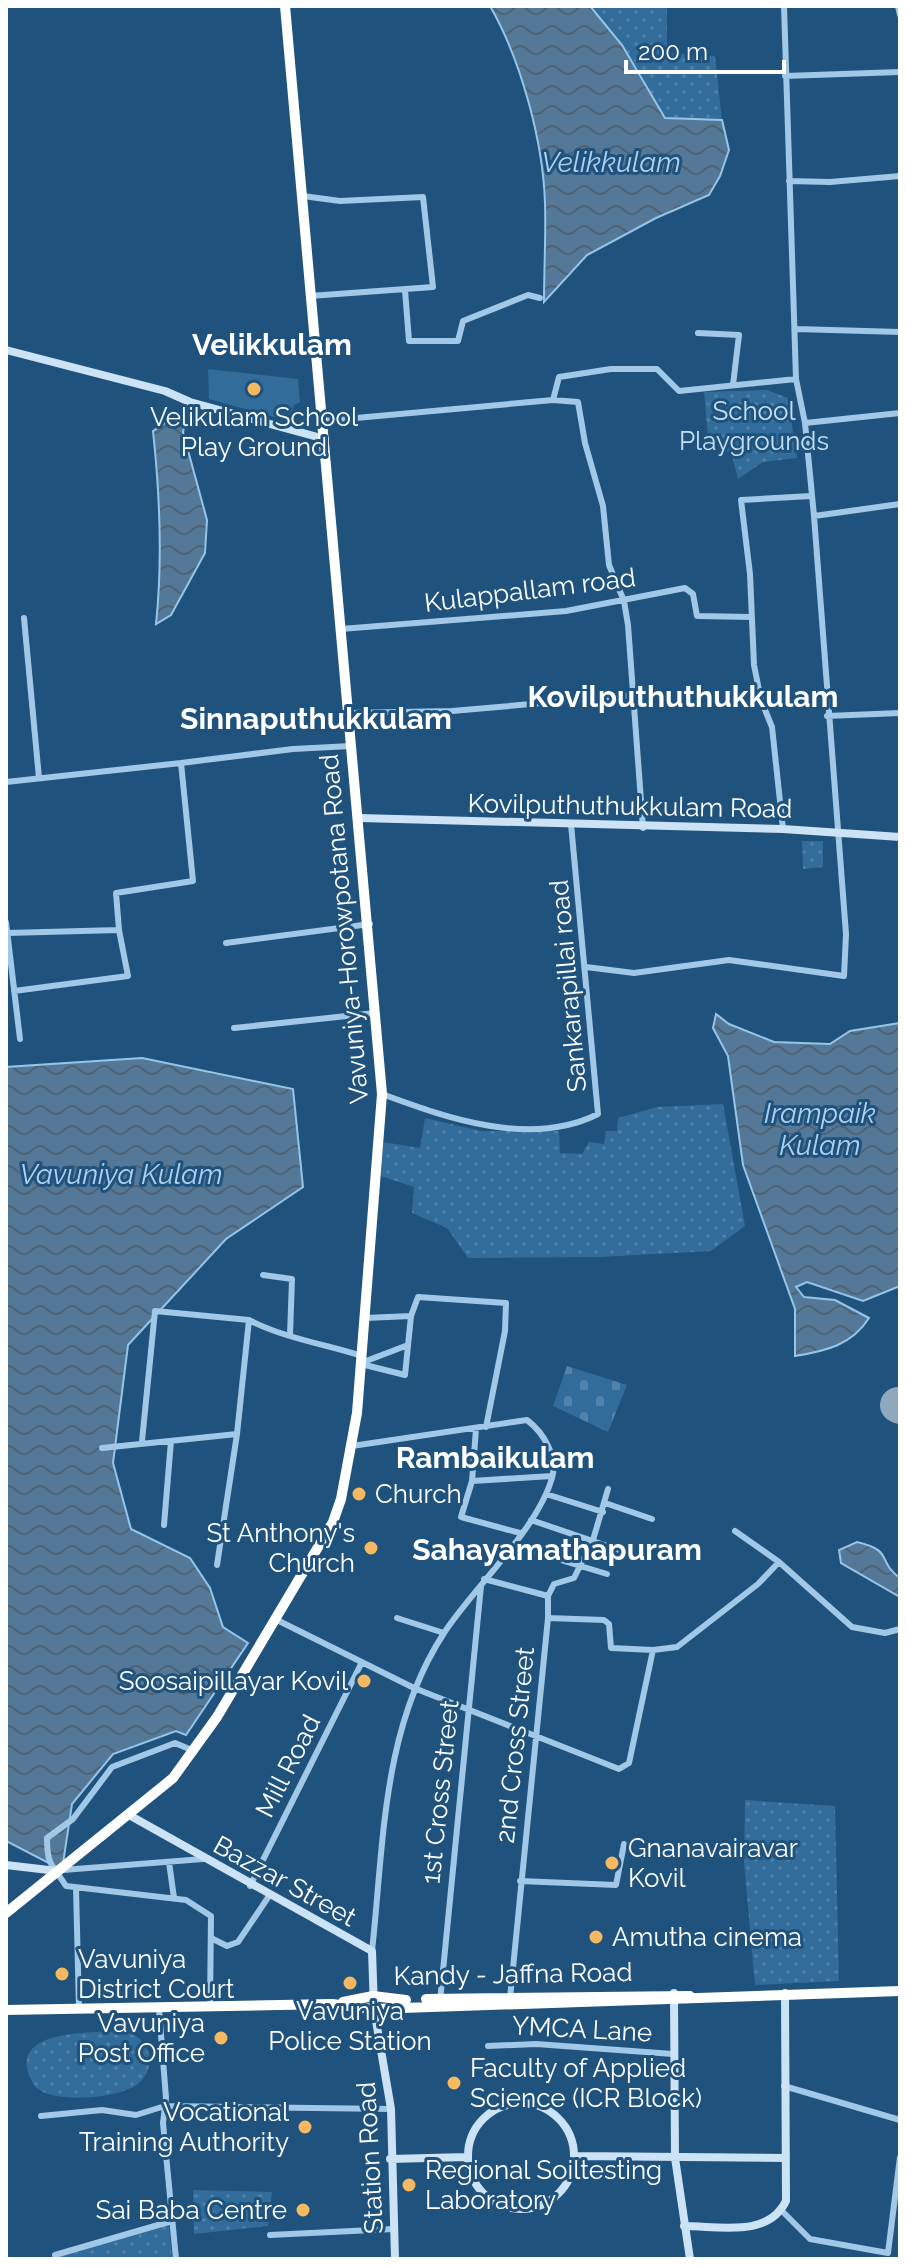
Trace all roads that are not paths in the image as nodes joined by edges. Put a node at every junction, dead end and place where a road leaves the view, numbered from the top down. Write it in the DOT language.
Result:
graph roads {
  1 [pos="285,6"];
  2 [pos="784,6"];
  3 [pos="898,6"];
  4 [pos="900,15"];
  5 [pos="900,72"];
  6 [pos="785,76"];
  7 [pos="900,176"];
  8 [pos="789,181"];
  9 [pos="303,196"];
  10 [pos="405,290"];
  11 [pos="309,297"];
  12 [pos="540,298"];
  13 [pos="796,329"];
  14 [pos="900,332"];
  15 [pos="698,333"];
  16 [pos="6,350"];
  17 [pos="796,379"];
  18 [pos="733,385"];
  19 [pos="553,400"];
  20 [pos="900,413"];
  21 [pos="323,421"];
  22 [pos="805,423"];
  23 [pos="325,439"];
  24 [pos="811,496"];
  25 [pos="900,504"];
  26 [pos="814,516"];
  27 [pos="624,601"];
  28 [pos="751,617"];
  29 [pos="24,618"];
  30 [pos="341,629"];
  31 [pos="634,695"];
  32 [pos="349,713"];
  33 [pos="900,713"];
  34 [pos="827,716"];
  35 [pos="351,746"];
  36 [pos="181,763"];
  37 [pos="39,778"];
  38 [pos="6,782"];
  39 [pos="359,818"];
  40 [pos="571,824"];
  41 [pos="643,828"];
  42 [pos="783,829"];
  43 [pos="837,832"];
  44 [pos="900,837"];
  45 [pos="6,922"];
  46 [pos="370,924"];
  47 [pos="119,930"];
  48 [pos="7,933"];
  49 [pos="226,943"];
  50 [pos="586,967"];
  51 [pos="14,991"];
  52 [pos="375,1013"];
  53 [pos="234,1028"];
  54 [pos="20,1039"];
  55 [pos="382,1094"];
  56 [pos="263,1275"];
  57 [pos="411,1316"];
  58 [pos="365,1318"];
  59 [pos="249,1320"];
  60 [pos="290,1335"];
  61 [pos="408,1345"];
  62 [pos="362,1361"];
  63 [pos="486,1427"];
  64 [pos="476,1429"];
  65 [pos="237,1434"];
  66 [pos="142,1441"];
  67 [pos="171,1441"];
  68 [pos="351,1446"];
  69 [pos="102,1448"];
  70 [pos="552,1476"];
  71 [pos="472,1481"];
  72 [pos="608,1489"];
  73 [pos="546,1494"];
  74 [pos="605,1503"];
  75 [pos="603,1512"];
  76 [pos="652,1519"];
  77 [pos="531,1520"];
  78 [pos="164,1525"];
  79 [pos="735,1531"];
  80 [pos="520,1533"];
  81 [pos="593,1540"];
  82 [pos="511,1545"];
  83 [pos="622,1551"];
  84 [pos="779,1562"];
  85 [pos="217,1565"];
  86 [pos="580,1567"];
  87 [pos="607,1574"];
  88 [pos="483,1581"];
  89 [pos="548,1596"];
  90 [pos="397,1618"];
  91 [pos="548,1618"];
  92 [pos="277,1620"];
  93 [pos="900,1629"];
  94 [pos="444,1633"];
  95 [pos="653,1650"];
  96 [pos="361,1664"];
  97 [pos="414,1688"];
  98 [pos="468,1710"];
  99 [pos="534,1736"];
  100 [pos="194,1751"];
  101 [pos="129,1815"];
  102 [pos="624,1844"];
  103 [pos="203,1859"];
  104 [pos="169,1862"];
  105 [pos="6,1865"];
  106 [pos="59,1870"];
  107 [pos="520,1881"];
  108 [pos="250,1886"];
  109 [pos="76,1888"];
  110 [pos="269,1896"];
  111 [pos="174,1898"];
  112 [pos="6,1913"];
  113 [pos="211,1938"];
  114 [pos="372,1951"];
  115 [pos="900,1991"];
  116 [pos="785,1993"];
  117 [pos="373,1996"];
  118 [pos="674,1997"];
  119 [pos="510,2001"];
  120 [pos="440,2002"];
  121 [pos="332,2004"];
  122 [pos="210,2006"];
  123 [pos="79,2009"];
  124 [pos="159,2009"];
  125 [pos="374,2009"];
  126 [pos="6,2010"];
  127 [pos="488,2046"];
  128 [pos="673,2054"];
  129 [pos="784,2086"];
  130 [pos="165,2106"];
  131 [pos="391,2109"];
  132 [pos="41,2116"];
  133 [pos="900,2120"];
  134 [pos="575,2156"];
  135 [pos="467,2157"];
  136 [pos="900,2157"];
  137 [pos="675,2158"];
  138 [pos="784,2158"];
  139 [pos="390,2159"];
  140 [pos="898,2185"];
  141 [pos="781,2210"];
  142 [pos="172,2221"];
  143 [pos="684,2226"];
  144 [pos="393,2229"];
  145 [pos="270,2235"];
  146 [pos="890,2236"];
  147 [pos="900,2237"];
  148 [pos="887,2256"];
  149 [pos="56,2259"];
  150 [pos="176,2259"];
  151 [pos="395,2259"];
  152 [pos="690,2259"];
  1 -- 9 [label="highway, Vavuniya-Horowpotana Road"];
  2 -- 6 [label="street"];
  3 -- 4 [label="street"];
  5 -- 6 [label="street"];
  6 -- 8 [label="street"];
  7 -- 8 [label="street"];
  8 -- 13 [label="street"];
  9 -- 10 [label="street"];
  9 -- 11 [label="highway, Vavuniya-Horowpotana Road"];
  10 -- 11 [label="street"];
  10 -- 12 [label="street"];
  11 -- 21 [label="highway, Vavuniya-Horowpotana Road"];
  13 -- 14 [label="street"];
  13 -- 17 [label="street"];
  15 -- 18 [label="street"];
  16 -- 23 [label="street"];
  17 -- 18 [label="street"];
  17 -- 22 [label="street"];
  18 -- 19 [label="street"];
  19 -- 21 [label="street"];
  19 -- 27 [label="street"];
  20 -- 22 [label="street"];
  21 -- 23 [label="highway, Vavuniya-Horowpotana Road"];
  22 -- 24 [label="street"];
  23 -- 30 [label="highway, Vavuniya-Horowpotana Road"];
  24 -- 26 [label="street"];
  24 -- 28 [label="street"];
  25 -- 26 [label="street"];
  26 -- 34 [label="street"];
  27 -- 28 [label="street, Kulappallam road"];
  27 -- 30 [label="street, Kulappallam road"];
  27 -- 31 [label="street"];
  28 -- 42 [label="street"];
  29 -- 37 [label="street"];
  30 -- 32 [label="highway, Vavuniya-Horowpotana Road"];
  31 -- 32 [label="street"];
  31 -- 41 [label="street"];
  32 -- 35 [label="highway, Vavuniya-Horowpotana Road"];
  33 -- 34 [label="street"];
  34 -- 43 [label="street"];
  35 -- 36 [label="street"];
  35 -- 39 [label="highway, Vavuniya-Horowpotana Road"];
  36 -- 37 [label="street"];
  36 -- 47 [label="street"];
  37 -- 38 [label="street"];
  39 -- 40 [label="street, Kovilputhuthukkulam Road"];
  39 -- 46 [label="highway, Vavuniya-Horowpotana Road"];
  40 -- 41 [label="street, Kovilputhuthukkulam Road"];
  40 -- 50 [label="street, Sankarapillai road"];
  41 -- 42 [label="street, Kovilputhuthukkulam Road"];
  42 -- 43 [label="street, Kovilputhuthukkulam Road"];
  43 -- 44 [label="street, Kovilputhuthukkulam Road"];
  43 -- 50 [label="street"];
  45 -- 48 [label="street"];
  46 -- 49 [label="street"];
  46 -- 52 [label="highway, Vavuniya-Horowpotana Road"];
  47 -- 48 [label="street"];
  47 -- 51 [label="street"];
  48 -- 51 [label="street"];
  50 -- 55 [label="street, Sankarapillai road"];
  51 -- 54 [label="street"];
  52 -- 53 [label="street"];
  52 -- 55 [label="highway, Vavuniya-Horowpotana Road"];
  55 -- 58 [label="highway, Vavuniya-Horowpotana Road"];
  56 -- 60 [label="street"];
  57 -- 58 [label="street"];
  57 -- 61 [label="street"];
  57 -- 63 [label="street"];
  58 -- 62 [label="highway, Vavuniya-Horowpotana Road"];
  59 -- 60 [label="street"];
  59 -- 65 [label="street"];
  59 -- 66 [label="street"];
  60 -- 62 [label="street"];
  61 -- 62 [label="street"];
  61 -- 62 [label="street"];
  62 -- 68 [label="highway, Vavuniya-Horowpotana Road"];
  63 -- 64 [label="street"];
  63 -- 70 [label="street"];
  64 -- 68 [label="street"];
  64 -- 71 [label="street"];
  65 -- 67 [label="street"];
  65 -- 85 [label="street"];
  66 -- 67 [label="street"];
  66 -- 69 [label="street"];
  67 -- 78 [label="street"];
  68 -- 92 [label="highway, Vavuniya-Horowpotana Road"];
  70 -- 71 [label="street"];
  70 -- 73 [label="street"];
  71 -- 80 [label="street"];
  72 -- 74 [label="street"];
  73 -- 75 [label="street"];
  73 -- 77 [label="street"];
  74 -- 75 [label="street"];
  74 -- 76 [label="street"];
  75 -- 81 [label="street"];
  77 -- 80 [label="street"];
  77 -- 81 [label="street"];
  79 -- 84 [label="street"];
  80 -- 82 [label="street"];
  81 -- 83 [label="street"];
  81 -- 86 [label="street"];
  82 -- 86 [label="street"];
  82 -- 88 [label="street"];
  84 -- 93 [label="street"];
  84 -- 95 [label="street"];
  86 -- 87 [label="street"];
  86 -- 89 [label="street"];
  88 -- 89 [label="street"];
  88 -- 94 [label="street"];
  88 -- 98 [label="street, 1st Cross Street"];
  89 -- 91 [label="street"];
  90 -- 94 [label="street"];
  91 -- 95 [label="street, 2nd Cross Street"];
  91 -- 99 [label="street, 2nd Cross Street"];
  92 -- 96 [label="street"];
  92 -- 100 [label="highway, Vavuniya-Horowpotana Road"];
  94 -- 97 [label="street"];
  95 -- 99 [label="street"];
  96 -- 97 [label="street"];
  96 -- 108 [label="street, Mill Road"];
  97 -- 98 [label="street"];
  97 -- 114 [label="street"];
  98 -- 99 [label="street"];
  98 -- 120 [label="street, 1st Cross Street"];
  99 -- 107 [label="street, 2nd Cross Street"];
  100 -- 101 [label="highway, Vavuniya-Horowpotana Road"];
  100 -- 106 [label="street"];
  101 -- 103 [label="street, Bazzar Street"];
  101 -- 106 [label="highway, Vavuniya-Horowpotana Road"];
  102 -- 107 [label="street"];
  103 -- 104 [label="street"];
  103 -- 108 [label="street, Bazzar Street"];
  104 -- 106 [label="street"];
  104 -- 111 [label="street"];
  105 -- 106 [label="street"];
  106 -- 109 [label="street"];
  106 -- 112 [label="highway, Vavuniya-Horowpotana Road"];
  107 -- 119 [label="street, 2nd Cross Street"];
  108 -- 110 [label="street, Bazzar Street"];
  109 -- 111 [label="street"];
  109 -- 123 [label="street"];
  110 -- 113 [label="street"];
  110 -- 114 [label="street, Bazzar Street"];
  111 -- 113 [label="street"];
  113 -- 122 [label="street"];
  114 -- 117 [label="street, Bazzar Street"];
  115 -- 116 [label="highway, Kandy - Jaffna Road"];
  116 -- 118 [label="highway, Kandy - Jaffna Road"];
  116 -- 129 [label="street"];
  117 -- 120 [label="highway, Kandy - Jaffna Road"];
  117 -- 121 [label="highway, Kandy - Jaffna Road"];
  117 -- 125 [label="street, Bazzar Street"];
  118 -- 119 [label="highway, Kandy - Jaffna Road"];
  118 -- 128 [label="street"];
  119 -- 120 [label="highway, Kandy - Jaffna Road"];
  120 -- 125 [label="highway, Kandy - Jaffna Road"];
  121 -- 122 [label="highway, Kandy - Jaffna Road"];
  121 -- 125 [label="highway, Kandy - Jaffna Road"];
  122 -- 124 [label="highway, Kandy - Jaffna Road"];
  123 -- 124 [label="highway, Kandy - Jaffna Road"];
  123 -- 126 [label="highway, Kandy - Jaffna Road"];
  124 -- 130 [label="street"];
  125 -- 131 [label="street, Station Road"];
  127 -- 128 [label="street, YMCA Lane"];
  128 -- 137 [label="street"];
  129 -- 133 [label="street"];
  129 -- 138 [label="street"];
  130 -- 131 [label="street"];
  130 -- 132 [label="street"];
  130 -- 142 [label="street"];
  131 -- 139 [label="street, Station Road"];
  134 -- 135 [label="street"];
  134 -- 135 [label="street"];
  134 -- 137 [label="street"];
  135 -- 139 [label="street"];
  136 -- 140 [label="street"];
  137 -- 138 [label="street"];
  137 -- 143 [label="street"];
  138 -- 141 [label="street"];
  139 -- 144 [label="street, Station Road"];
  140 -- 146 [label="street"];
  141 -- 143 [label="street"];
  141 -- 148 [label="street"];
  142 -- 149 [label="street"];
  142 -- 150 [label="street"];
  143 -- 152 [label="street"];
  144 -- 145 [label="street"];
  144 -- 151 [label="street, Station Road"];
  146 -- 147 [label="street"];
  146 -- 148 [label="street"];
}
